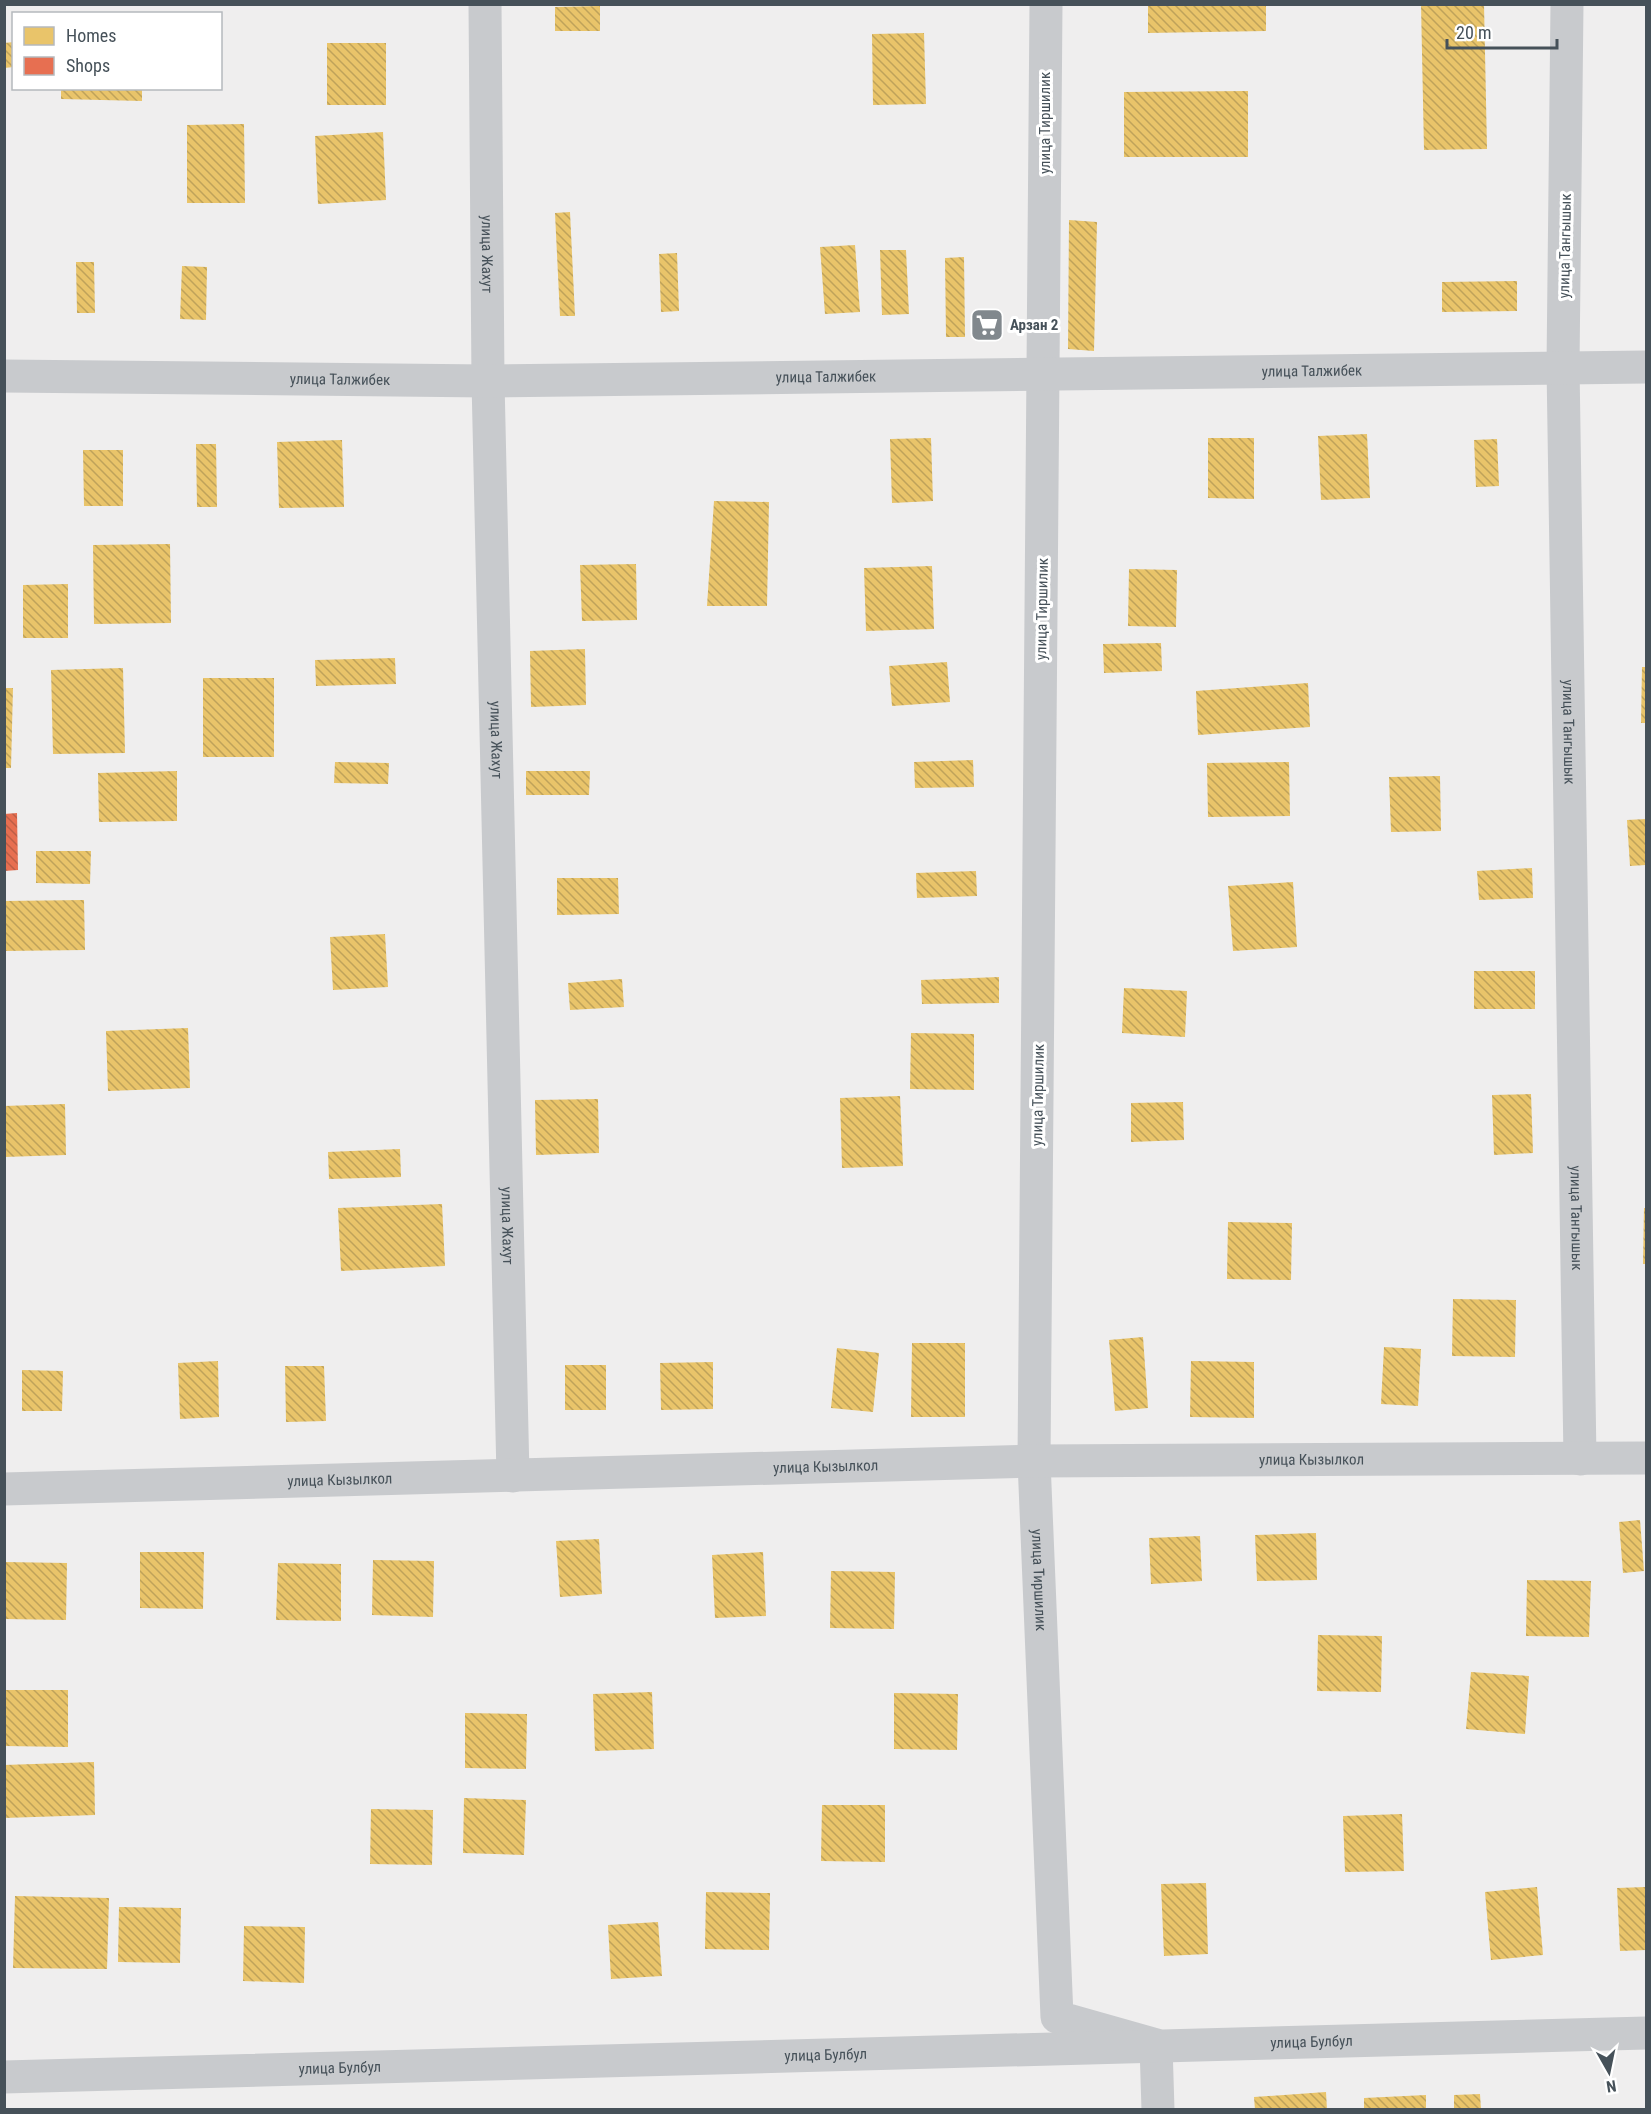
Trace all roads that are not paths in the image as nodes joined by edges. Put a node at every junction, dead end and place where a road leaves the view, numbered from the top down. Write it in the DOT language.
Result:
graph roads {
  1 [pos="484,4"];
  2 [pos="1046,4"];
  3 [pos="1567,4"];
  4 [pos="1563,366"];
  5 [pos="1647,367"];
  6 [pos="1044,374"];
  7 [pos="4,376"];
  8 [pos="488,381"];
  9 [pos="1647,1458"];
  10 [pos="1581,1459"];
  11 [pos="1034,1461"];
  12 [pos="513,1476"];
  13 [pos="4,1489"];
  14 [pos="1647,2033"];
  15 [pos="1156,2045"];
  16 [pos="4,2078"];
  17 [pos="1158,2109"];
  1 -- 8 [label="street, улица Жахут"];
  2 -- 6 [label="street, улица Тиршилик"];
  3 -- 4 [label="street, улица Тангышык"];
  4 -- 5 [label="street, улица Талжибек"];
  4 -- 6 [label="street, улица Талжибек"];
  4 -- 10 [label="street, улица Тангышык"];
  6 -- 8 [label="street, улица Талжибек"];
  6 -- 11 [label="street, улица Тиршилик"];
  7 -- 8 [label="street, улица Талжибек"];
  8 -- 12 [label="street, улица Жахут"];
  9 -- 10 [label="street, улица Кызылкол"];
  10 -- 11 [label="street, улица Кызылкол"];
  11 -- 12 [label="street, улица Кызылкол"];
  11 -- 15 [label="street, улица Тиршилик"];
  12 -- 13 [label="street, улица Кызылкол"];
  14 -- 15 [label="street, улица Булбул"];
  15 -- 16 [label="street, улица Булбул"];
  15 -- 17 [label="street"];
}
